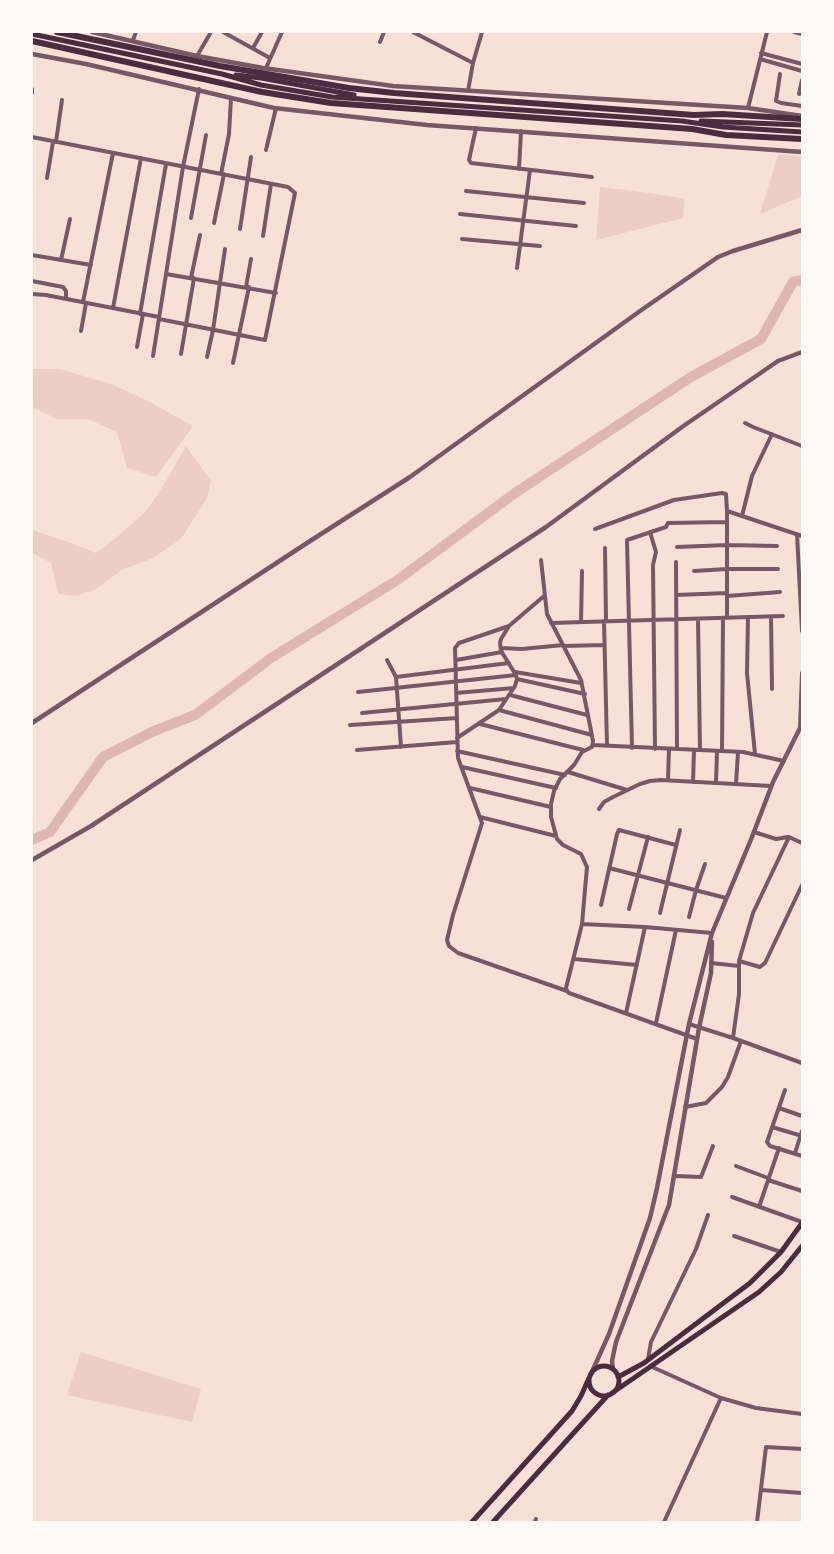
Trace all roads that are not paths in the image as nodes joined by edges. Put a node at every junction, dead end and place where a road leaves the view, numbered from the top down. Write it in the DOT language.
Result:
graph roads {
  1 [pos="57,32"];
  2 [pos="92,32"];
  3 [pos="136,32"];
  4 [pos="211,32"];
  5 [pos="222,32"];
  6 [pos="262,32"];
  7 [pos="282,32"];
  8 [pos="384,32"];
  9 [pos="413,32"];
  10 [pos="482,32"];
  11 [pos="767,32"];
  12 [pos="794,32"];
  13 [pos="105,33"];
  14 [pos="32,34"];
  15 [pos="802,34"];
  16 [pos="134,40"];
  17 [pos="32,41"];
  18 [pos="380,42"];
  19 [pos="253,48"];
  20 [pos="761,53"];
  21 [pos="32,54"];
  22 [pos="197,56"];
  23 [pos="270,58"];
  24 [pos="760,59"];
  25 [pos="473,63"];
  26 [pos="228,64"];
  27 [pos="802,64"];
  28 [pos="266,68"];
  29 [pos="802,71"];
  30 [pos="780,74"];
  31 [pos="802,81"];
  32 [pos="199,89"];
  33 [pos="468,92"];
  34 [pos="799,94"];
  35 [pos="231,97"];
  36 [pos="62,100"];
  37 [pos="802,106"];
  38 [pos="276,108"];
  39 [pos="748,108"];
  40 [pos="802,118"];
  41 [pos="682,121"];
  42 [pos="802,124"];
  43 [pos="476,128"];
  44 [pos="521,131"];
  45 [pos="802,132"];
  46 [pos="206,135"];
  47 [pos="32,137"];
  48 [pos="802,139"];
  49 [pos="55,142"];
  50 [pos="266,150"];
  51 [pos="802,152"];
  52 [pos="113,153"];
  53 [pos="251,157"];
  54 [pos="141,158"];
  55 [pos="166,163"];
  56 [pos="183,166"];
  57 [pos="519,169"];
  58 [pos="199,170"];
  59 [pos="530,170"];
  60 [pos="222,174"];
  61 [pos="592,177"];
  62 [pos="47,178"];
  63 [pos="248,179"];
  64 [pos="272,184"];
  65 [pos="466,191"];
  66 [pos="526,196"];
  67 [pos="584,203"];
  68 [pos="460,214"];
  69 [pos="191,218"];
  70 [pos="70,219"];
  71 [pos="523,220"];
  72 [pos="214,223"];
  73 [pos="576,226"];
  74 [pos="240,229"];
  75 [pos="802,230"];
  76 [pos="200,234"];
  77 [pos="263,236"];
  78 [pos="462,239"];
  79 [pos="521,244"];
  80 [pos="540,246"];
  81 [pos="225,249"];
  82 [pos="32,255"];
  83 [pos="251,259"];
  84 [pos="61,260"];
  85 [pos="91,265"];
  86 [pos="517,268"];
  87 [pos="166,274"];
  88 [pos="193,278"];
  89 [pos="32,281"];
  90 [pos="221,283"];
  91 [pos="247,287"];
  92 [pos="276,293"];
  93 [pos="32,294"];
  94 [pos="66,299"];
  95 [pos="84,303"];
  96 [pos="113,308"];
  97 [pos="142,314"];
  98 [pos="159,318"];
  99 [pos="186,325"];
  100 [pos="213,330"];
  101 [pos="81,331"];
  102 [pos="240,334"];
  103 [pos="137,347"];
  104 [pos="802,352"];
  105 [pos="180,354"];
  106 [pos="153,356"];
  107 [pos="207,357"];
  108 [pos="233,363"];
  109 [pos="745,423"];
  110 [pos="772,434"];
  111 [pos="802,446"];
  112 [pos="727,511"];
  113 [pos="742,516"];
  114 [pos="727,522"];
  115 [pos="595,529"];
  116 [pos="650,532"];
  117 [pos="797,534"];
  118 [pos="802,536"];
  119 [pos="727,545"];
  120 [pos="777,546"];
  121 [pos="676,547"];
  122 [pos="605,548"];
  123 [pos="541,560"];
  124 [pos="676,562"];
  125 [pos="727,569"];
  126 [pos="778,569"];
  127 [pos="582,571"];
  128 [pos="694,572"];
  129 [pos="780,592"];
  130 [pos="676,594"];
  131 [pos="727,594"];
  132 [pos="544,595"];
  133 [pos="783,616"];
  134 [pos="748,617"];
  135 [pos="771,617"];
  136 [pos="725,618"];
  137 [pos="676,619"];
  138 [pos="698,619"];
  139 [pos="653,620"];
  140 [pos="605,621"];
  141 [pos="629,621"];
  142 [pos="581,622"];
  143 [pos="551,623"];
  144 [pos="509,626"];
  145 [pos="802,631"];
  146 [pos="563,645"];
  147 [pos="604,645"];
  148 [pos="501,650"];
  149 [pos="387,660"];
  150 [pos="456,660"];
  151 [pos="509,663"];
  152 [pos="456,670"];
  153 [pos="802,673"];
  154 [pos="516,675"];
  155 [pos="396,677"];
  156 [pos="456,682"];
  157 [pos="582,682"];
  158 [pos="396,688"];
  159 [pos="514,688"];
  160 [pos="772,690"];
  161 [pos="358,692"];
  162 [pos="456,693"];
  163 [pos="585,694"];
  164 [pos="510,695"];
  165 [pos="506,699"];
  166 [pos="456,705"];
  167 [pos="398,710"];
  168 [pos="499,710"];
  169 [pos="362,713"];
  170 [pos="588,715"];
  171 [pos="457,718"];
  172 [pos="32,723"];
  173 [pos="399,723"];
  174 [pos="479,724"];
  175 [pos="350,725"];
  176 [pos="801,726"];
  177 [pos="592,735"];
  178 [pos="457,740"];
  179 [pos="593,745"];
  180 [pos="401,747"];
  181 [pos="607,747"];
  182 [pos="632,748"];
  183 [pos="655,749"];
  184 [pos="669,749"];
  185 [pos="677,749"];
  186 [pos="357,750"];
  187 [pos="694,750"];
  188 [pos="700,750"];
  189 [pos="457,751"];
  190 [pos="585,751"];
  191 [pos="719,751"];
  192 [pos="738,752"];
  193 [pos="755,754"];
  194 [pos="784,761"];
  195 [pos="462,767"];
  196 [pos="566,774"];
  197 [pos="668,780"];
  198 [pos="693,782"];
  199 [pos="716,783"];
  200 [pos="736,784"];
  201 [pos="771,786"];
  202 [pos="469,788"];
  203 [pos="556,788"];
  204 [pos="627,790"];
  205 [pos="551,807"];
  206 [pos="599,809"];
  207 [pos="480,817"];
  208 [pos="680,830"];
  209 [pos="754,832"];
  210 [pos="556,836"];
  211 [pos="648,837"];
  212 [pos="789,837"];
  213 [pos="802,843"];
  214 [pos="676,845"];
  215 [pos="32,860"];
  216 [pos="705,864"];
  217 [pos="609,868"];
  218 [pos="637,875"];
  219 [pos="666,883"];
  220 [pos="802,885"];
  221 [pos="696,890"];
  222 [pos="726,898"];
  223 [pos="601,905"];
  224 [pos="628,909"];
  225 [pos="660,913"];
  226 [pos="689,917"];
  227 [pos="582,924"];
  228 [pos="645,927"];
  229 [pos="676,930"];
  230 [pos="712,933"];
  231 [pos="574,959"];
  232 [pos="711,963"];
  233 [pos="739,963"];
  234 [pos="637,965"];
  235 [pos="567,991"];
  236 [pos="626,1012"];
  237 [pos="656,1023"];
  238 [pos="689,1024"];
  239 [pos="699,1028"];
  240 [pos="687,1035"];
  241 [pos="733,1038"];
  242 [pos="697,1039"];
  243 [pos="741,1041"];
  244 [pos="802,1063"];
  245 [pos="785,1090"];
  246 [pos="685,1107"];
  247 [pos="778,1108"];
  248 [pos="802,1116"];
  249 [pos="772,1127"];
  250 [pos="802,1134"];
  251 [pos="712,1146"];
  252 [pos="778,1148"];
  253 [pos="795,1153"];
  254 [pos="802,1156"];
  255 [pos="736,1166"];
  256 [pos="674,1176"];
  257 [pos="768,1179"];
  258 [pos="802,1191"];
  259 [pos="732,1197"];
  260 [pos="759,1207"];
  261 [pos="708,1215"];
  262 [pos="802,1222"];
  263 [pos="801,1230"];
  264 [pos="734,1236"];
  265 [pos="802,1246"];
  266 [pos="781,1252"];
  267 [pos="646,1361"];
  268 [pos="652,1367"];
  269 [pos="613,1369"];
  270 [pos="590,1376"];
  271 [pos="618,1377"];
  272 [pos="610,1394"];
  273 [pos="721,1398"];
  274 [pos="802,1414"];
  275 [pos="802,1449"];
  276 [pos="760,1490"];
  277 [pos="802,1493"];
  278 [pos="472,1522"];
  279 [pos="493,1522"];
  280 [pos="664,1522"];
  281 [pos="757,1522"];
  1 -- 26 [label="main road"];
  2 -- 13 [label="street"];
  3 -- 16 [label="street"];
  4 -- 22 [label="street"];
  5 -- 19 [label="street"];
  6 -- 19 [label="street"];
  7 -- 23 [label="street"];
  8 -- 18 [label="street"];
  9 -- 25 [label="street"];
  10 -- 25 [label="street"];
  11 -- 20 [label="street"];
  12 -- 15 [label="street"];
  13 -- 16 [label="street"];
  14 -- 41 [label="main road"];
  16 -- 22 [label="street"];
  17 -- 48 [label="main road"];
  19 -- 23 [label="street"];
  20 -- 24 [label="street"];
  20 -- 27 [label="street"];
  21 -- 32 [label="street"];
  22 -- 26 [label="street"];
  23 -- 28 [label="street"];
  24 -- 29 [label="street"];
  24 -- 39 [label="street"];
  25 -- 33 [label="street"];
  26 -- 28 [label="street"];
  26 -- 40 [label="main road"];
  28 -- 33 [label="street"];
  30 -- 37 [label="street"];
  31 -- 34 [label="street"];
  32 -- 35 [label="street"];
  32 -- 56 [label="street"];
  33 -- 39 [label="street"];
  35 -- 38 [label="street"];
  35 -- 60 [label="street"];
  36 -- 49 [label="street"];
  38 -- 43 [label="street"];
  38 -- 50 [label="street"];
  39 -- 40 [label="street"];
  41 -- 42 [label="main road"];
  41 -- 45 [label="main road"];
  43 -- 44 [label="street"];
  43 -- 57 [label="street"];
  44 -- 51 [label="street"];
  44 -- 57 [label="street"];
  46 -- 58 [label="street"];
  47 -- 49 [label="street"];
  49 -- 52 [label="street"];
  49 -- 62 [label="street"];
  52 -- 54 [label="street"];
  52 -- 85 [label="street"];
  53 -- 63 [label="street"];
  54 -- 55 [label="street"];
  54 -- 96 [label="street"];
  55 -- 56 [label="street"];
  55 -- 97 [label="street"];
  56 -- 58 [label="street"];
  56 -- 87 [label="street"];
  57 -- 59 [label="street"];
  58 -- 60 [label="street"];
  58 -- 69 [label="street"];
  59 -- 61 [label="street"];
  59 -- 66 [label="street"];
  60 -- 63 [label="street"];
  60 -- 72 [label="street"];
  63 -- 64 [label="street"];
  63 -- 74 [label="street"];
  64 -- 77 [label="street"];
  64 -- 92 [label="street"];
  65 -- 66 [label="street"];
  66 -- 67 [label="street"];
  66 -- 71 [label="street"];
  68 -- 71 [label="street"];
  70 -- 84 [label="street"];
  71 -- 73 [label="street"];
  71 -- 79 [label="street"];
  75 -- 172 [label="street"];
  76 -- 88 [label="street"];
  78 -- 79 [label="street"];
  79 -- 80 [label="street"];
  79 -- 86 [label="street"];
  81 -- 90 [label="street"];
  82 -- 84 [label="street"];
  83 -- 91 [label="street"];
  84 -- 85 [label="street"];
  85 -- 95 [label="street"];
  87 -- 88 [label="street"];
  87 -- 98 [label="street"];
  88 -- 90 [label="street"];
  88 -- 99 [label="street"];
  89 -- 94 [label="street"];
  90 -- 91 [label="street"];
  90 -- 100 [label="street"];
  91 -- 92 [label="street"];
  91 -- 102 [label="street"];
  92 -- 102 [label="street"];
  93 -- 94 [label="street"];
  94 -- 95 [label="street"];
  95 -- 96 [label="street"];
  95 -- 101 [label="street"];
  96 -- 97 [label="street"];
  97 -- 98 [label="street"];
  97 -- 103 [label="street"];
  98 -- 99 [label="street"];
  98 -- 106 [label="street"];
  99 -- 100 [label="street"];
  99 -- 105 [label="street"];
  100 -- 102 [label="street"];
  100 -- 107 [label="street"];
  102 -- 108 [label="street"];
  104 -- 215 [label="street"];
  109 -- 110 [label="street"];
  110 -- 111 [label="street"];
  110 -- 113 [label="street"];
  112 -- 113 [label="street"];
  112 -- 114 [label="street"];
  112 -- 115 [label="street"];
  113 -- 117 [label="street"];
  114 -- 116 [label="street"];
  114 -- 119 [label="street"];
  116 -- 139 [label="street"];
  116 -- 141 [label="street"];
  117 -- 118 [label="street"];
  117 -- 145 [label="street"];
  119 -- 120 [label="street"];
  119 -- 121 [label="street"];
  119 -- 125 [label="street"];
  122 -- 140 [label="street"];
  123 -- 132 [label="street"];
  124 -- 130 [label="street"];
  125 -- 126 [label="street"];
  125 -- 128 [label="street"];
  125 -- 131 [label="street"];
  127 -- 142 [label="street"];
  129 -- 131 [label="street"];
  130 -- 131 [label="street"];
  130 -- 137 [label="street"];
  131 -- 136 [label="street"];
  132 -- 143 [label="street"];
  132 -- 144 [label="street"];
  133 -- 135 [label="street"];
  134 -- 135 [label="street"];
  134 -- 136 [label="street"];
  134 -- 193 [label="street"];
  135 -- 160 [label="street"];
  136 -- 138 [label="street"];
  136 -- 191 [label="street"];
  137 -- 138 [label="street"];
  137 -- 139 [label="street"];
  137 -- 185 [label="street"];
  138 -- 188 [label="street"];
  139 -- 141 [label="street"];
  139 -- 183 [label="street"];
  140 -- 141 [label="street"];
  140 -- 142 [label="street"];
  140 -- 147 [label="street"];
  141 -- 182 [label="street"];
  142 -- 143 [label="street"];
  143 -- 146 [label="street"];
  144 -- 148 [label="street"];
  144 -- 150 [label="street"];
  146 -- 147 [label="street"];
  146 -- 148 [label="street"];
  146 -- 157 [label="street"];
  147 -- 181 [label="street"];
  148 -- 150 [label="street"];
  148 -- 151 [label="street"];
  149 -- 155 [label="street"];
  150 -- 152 [label="street"];
  151 -- 152 [label="street"];
  151 -- 154 [label="street"];
  152 -- 155 [label="street"];
  152 -- 156 [label="street"];
  153 -- 176 [label="street"];
  154 -- 156 [label="street"];
  154 -- 157 [label="street"];
  154 -- 159 [label="street"];
  154 -- 163 [label="street"];
  155 -- 158 [label="street"];
  156 -- 158 [label="street"];
  156 -- 162 [label="street"];
  157 -- 163 [label="street"];
  158 -- 161 [label="street"];
  158 -- 167 [label="street"];
  159 -- 162 [label="street"];
  159 -- 164 [label="street"];
  162 -- 166 [label="street"];
  163 -- 170 [label="street"];
  164 -- 165 [label="street"];
  164 -- 170 [label="street"];
  165 -- 166 [label="street"];
  165 -- 168 [label="street"];
  166 -- 167 [label="street"];
  166 -- 171 [label="street"];
  167 -- 169 [label="street"];
  167 -- 173 [label="street"];
  168 -- 174 [label="street"];
  168 -- 177 [label="street"];
  170 -- 177 [label="street"];
  171 -- 173 [label="street"];
  171 -- 178 [label="street"];
  173 -- 175 [label="street"];
  173 -- 180 [label="street"];
  174 -- 178 [label="street"];
  174 -- 190 [label="street"];
  176 -- 194 [label="street"];
  177 -- 179 [label="street"];
  178 -- 180 [label="street"];
  178 -- 189 [label="street"];
  179 -- 181 [label="street"];
  179 -- 190 [label="street"];
  180 -- 186 [label="street"];
  181 -- 182 [label="street"];
  182 -- 183 [label="street"];
  183 -- 184 [label="street"];
  184 -- 185 [label="street"];
  184 -- 197 [label="street"];
  185 -- 187 [label="street"];
  187 -- 188 [label="street"];
  187 -- 198 [label="street"];
  188 -- 191 [label="street"];
  189 -- 195 [label="street"];
  189 -- 196 [label="street"];
  190 -- 196 [label="street"];
  191 -- 192 [label="street"];
  191 -- 199 [label="street"];
  192 -- 193 [label="street"];
  192 -- 200 [label="street"];
  193 -- 194 [label="street"];
  194 -- 201 [label="street"];
  195 -- 202 [label="street"];
  195 -- 203 [label="street"];
  196 -- 203 [label="street"];
  196 -- 204 [label="street"];
  197 -- 198 [label="street"];
  197 -- 204 [label="street"];
  198 -- 199 [label="street"];
  199 -- 200 [label="street"];
  200 -- 201 [label="street"];
  201 -- 209 [label="street"];
  202 -- 205 [label="street"];
  202 -- 207 [label="street"];
  203 -- 205 [label="street"];
  204 -- 206 [label="street"];
  205 -- 210 [label="street"];
  207 -- 210 [label="street"];
  207 -- 235 [label="street"];
  208 -- 214 [label="street"];
  209 -- 212 [label="street"];
  209 -- 222 [label="street"];
  210 -- 227 [label="street"];
  211 -- 214 [label="street"];
  211 -- 217 [label="street"];
  211 -- 218 [label="street"];
  212 -- 213 [label="street"];
  212 -- 233 [label="street"];
  214 -- 219 [label="street"];
  216 -- 221 [label="street"];
  217 -- 218 [label="street"];
  217 -- 223 [label="street"];
  218 -- 219 [label="street"];
  218 -- 224 [label="street"];
  219 -- 221 [label="street"];
  219 -- 225 [label="street"];
  220 -- 233 [label="street"];
  221 -- 222 [label="street"];
  221 -- 226 [label="street"];
  222 -- 230 [label="street"];
  227 -- 228 [label="street"];
  227 -- 231 [label="street"];
  228 -- 229 [label="street"];
  228 -- 234 [label="street"];
  229 -- 230 [label="street"];
  229 -- 237 [label="street"];
  230 -- 232 [label="street"];
  230 -- 238 [label="street"];
  231 -- 234 [label="street"];
  231 -- 235 [label="street"];
  232 -- 233 [label="street"];
  232 -- 239 [label="street"];
  233 -- 241 [label="street"];
  234 -- 236 [label="street"];
  235 -- 236 [label="street"];
  236 -- 237 [label="street"];
  237 -- 240 [label="street"];
  238 -- 239 [label="street"];
  238 -- 240 [label="street"];
  239 -- 241 [label="street"];
  239 -- 242 [label="street"];
  240 -- 242 [label="street"];
  240 -- 270 [label="street"];
  241 -- 243 [label="street"];
  242 -- 246 [label="street"];
  243 -- 244 [label="street"];
  243 -- 246 [label="street"];
  245 -- 247 [label="street"];
  246 -- 256 [label="street"];
  247 -- 248 [label="street"];
  247 -- 249 [label="street"];
  249 -- 250 [label="street"];
  249 -- 252 [label="street"];
  250 -- 253 [label="street"];
  251 -- 256 [label="street"];
  252 -- 253 [label="street"];
  252 -- 257 [label="street"];
  253 -- 254 [label="street"];
  255 -- 257 [label="street"];
  256 -- 269 [label="street"];
  257 -- 258 [label="street"];
  257 -- 260 [label="street"];
  259 -- 260 [label="street"];
  260 -- 262 [label="street"];
  261 -- 267 [label="street"];
  262 -- 263 [label="main road"];
  263 -- 266 [label="main road"];
  264 -- 266 [label="street"];
  265 -- 268 [label="main road"];
  266 -- 267 [label="main road"];
  267 -- 268 [label="street"];
  267 -- 271 [label="main road"];
  268 -- 272 [label="main road"];
  268 -- 273 [label="street"];
  269 -- 270 [label="main road"];
  269 -- 271 [label="main road"];
  270 -- 272 [label="main road"];
  270 -- 278 [label="main road"];
  271 -- 272 [label="main road"];
  272 -- 279 [label="main road"];
  273 -- 274 [label="street"];
  273 -- 280 [label="street"];
  275 -- 276 [label="street"];
  276 -- 277 [label="street"];
  276 -- 281 [label="street"];
}
